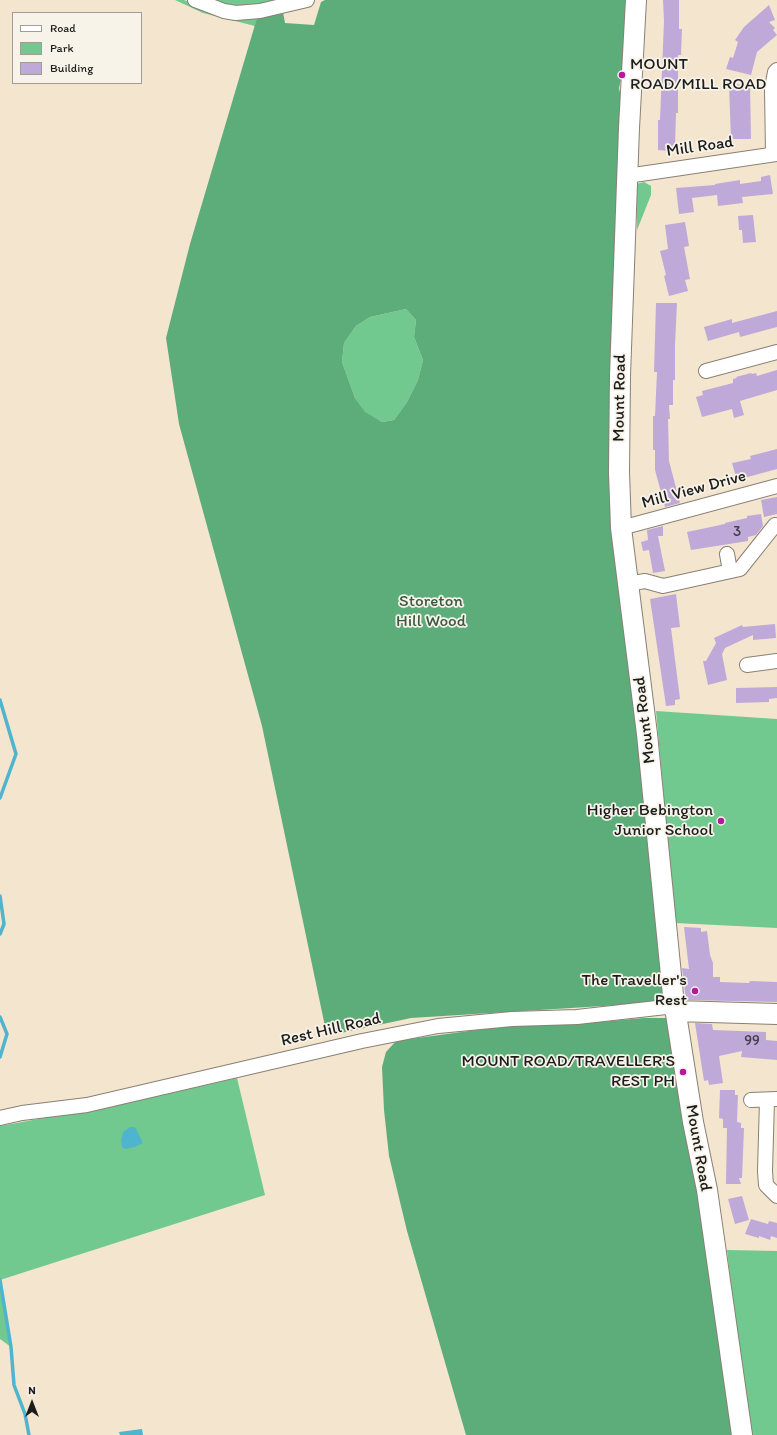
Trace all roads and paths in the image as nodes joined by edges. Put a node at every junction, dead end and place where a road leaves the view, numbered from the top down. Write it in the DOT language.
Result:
graph roads {
  1 [pos="195,0"];
  2 [pos="307,0"];
  3 [pos="636,0"];
  4 [pos="777,70"];
  5 [pos="775,154"];
  6 [pos="627,176"];
  7 [pos="777,352"];
  8 [pos="706,371"];
  9 [pos="777,486"];
  10 [pos="775,525"];
  11 [pos="620,528"];
  12 [pos="726,554"];
  13 [pos="730,571"];
  14 [pos="627,584"];
  15 [pos="777,661"];
  16 [pos="747,665"];
  17 [pos="680,1010"];
  18 [pos="777,1014"];
  19 [pos="751,1100"];
  20 [pos="772,1100"];
  21 [pos="0,1118"];
  22 [pos="777,1196"];
  23 [pos="742,1435"];
  1 -- 2 [label="street"];
  3 -- 6 [label="main road, Mount Road"];
  4 -- 5 [label="street"];
  5 -- 6 [label="street, Mill Road"];
  6 -- 11 [label="main road, Mount Road"];
  7 -- 8 [label="street"];
  9 -- 11 [label="street, Mill View Drive"];
  10 -- 13 [label="street"];
  11 -- 14 [label="main road, Mount Road"];
  12 -- 13 [label="street"];
  13 -- 14 [label="street"];
  14 -- 17 [label="main road, Mount Road"];
  15 -- 16 [label="street"];
  17 -- 18 [label="main road"];
  17 -- 21 [label="street, Rest Hill Road"];
  17 -- 23 [label="main road, Mount Road"];
  19 -- 20 [label="street"];
  20 -- 22 [label="street"];
}
